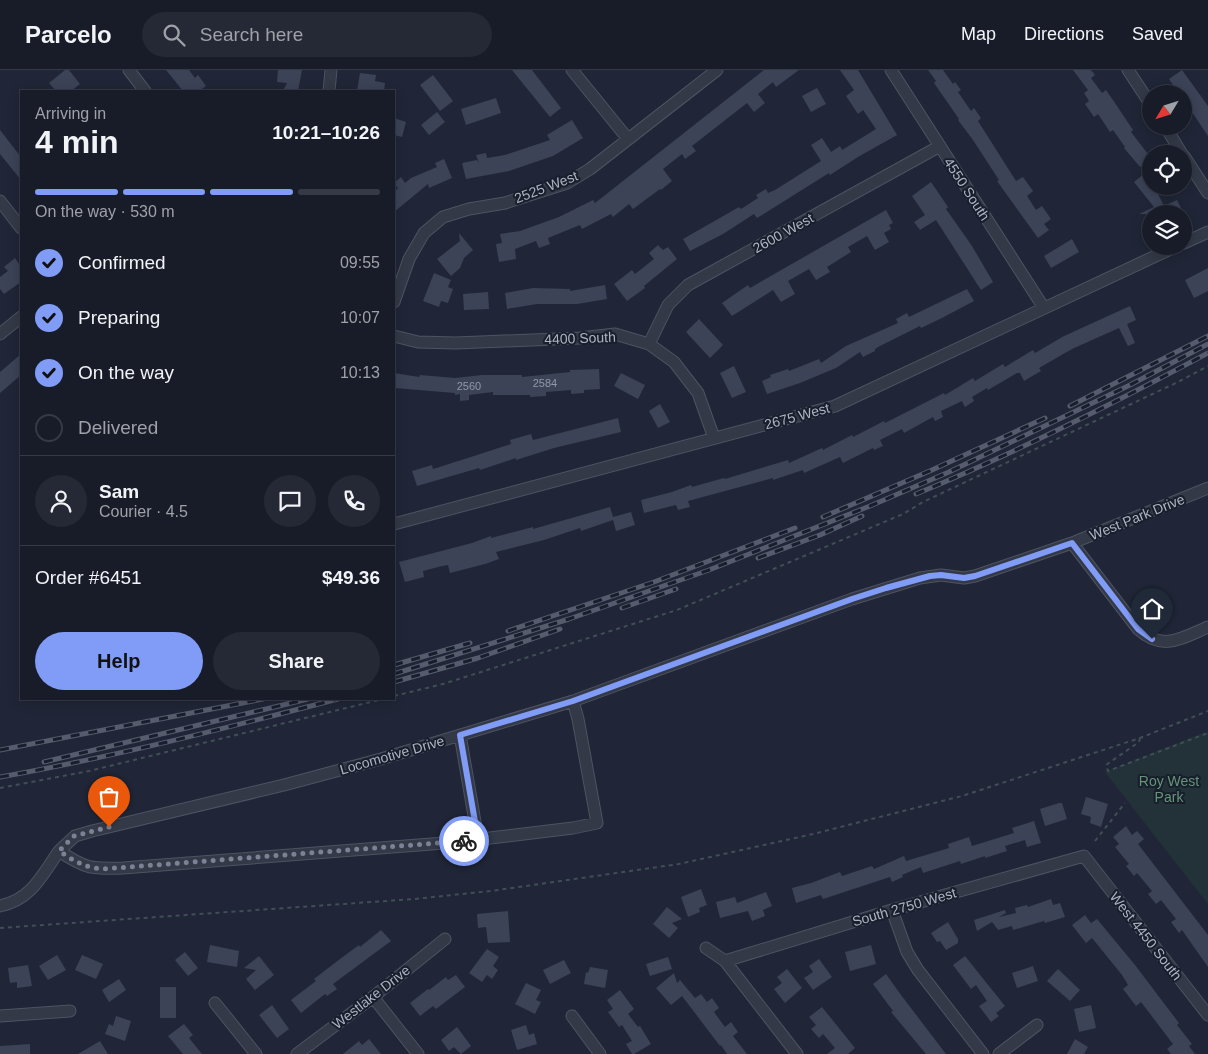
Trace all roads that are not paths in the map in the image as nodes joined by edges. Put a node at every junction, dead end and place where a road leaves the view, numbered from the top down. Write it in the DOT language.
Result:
graph roads {
  1 [pos="129,70"];
  2 [pos="331,70"];
  3 [pos="572,70"];
  4 [pos="717,70"];
  5 [pos="891,70"];
  6 [pos="1128,70"];
  7 [pos="145,90"];
  8 [pos="329,90"];
  9 [pos="1142,91"];
  10 [pos="628,139"];
  11 [pos="940,146"];
  12 [pos="1192,169"];
  13 [pos="1208,193"];
  14 [pos="0,201"];
  15 [pos="20,227"];
  16 [pos="1208,232"];
  17 [pos="1192,239"];
  18 [pos="1158,255"];
  19 [pos="395,299"];
  20 [pos="1044,308"];
  21 [pos="20,318"];
  22 [pos="0,334"];
  23 [pos="395,336"];
  24 [pos="649,344"];
  25 [pos="714,438"];
  26 [pos="1208,488"];
  27 [pos="395,524"];
  28 [pos="1072,543"];
  29 [pos="1010,564"];
  30 [pos="1208,627"];
  31 [pos="573,701"];
  32 [pos="460,735"];
  33 [pos="478,839"];
  34 [pos="59,851"];
  35 [pos="1084,856"];
  36 [pos="0,906"];
  37 [pos="892,910"];
  38 [pos="445,940"];
  39 [pos="706,948"];
  40 [pos="725,961"];
  41 [pos="372,997"];
  42 [pos="214,1003"];
  43 [pos="70,1011"];
  44 [pos="1208,1015"];
  45 [pos="0,1016"];
  46 [pos="572,1016"];
  47 [pos="1037,1025"];
  48 [pos="256,1054"];
  49 [pos="296,1054"];
  50 [pos="418,1054"];
  51 [pos="600,1054"];
  52 [pos="797,1054"];
  53 [pos="983,1054"];
  54 [pos="999,1054"];
  1 -- 7 [label="street"];
  2 -- 8 [label="street"];
  3 -- 10 [label="street"];
  4 -- 10 [label="street, 2525 West"];
  5 -- 11 [label="street, 4550 South"];
  6 -- 9 [label="street"];
  10 -- 19 [label="street, 2525 West"];
  11 -- 20 [label="street, 4550 South"];
  11 -- 24 [label="street, 2600 West"];
  12 -- 13 [label="street"];
  14 -- 15 [label="street"];
  16 -- 17 [label="street"];
  18 -- 20 [label="street, 2675 West"];
  20 -- 25 [label="street, 2675 West"];
  21 -- 22 [label="street"];
  23 -- 24 [label="street, 4400 South"];
  24 -- 25 [label="street, 4400 South"];
  25 -- 27 [label="street, 2675 West"];
  26 -- 28 [label="street, West Park Drive"];
  28 -- 29 [label="street, West Park Drive"];
  28 -- 30 [label="street"];
  29 -- 31 [label="street, Locomotive Drive"];
  31 -- 32 [label="street, Locomotive Drive"];
  31 -- 33 [label="street"];
  32 -- 33 [label="street"];
  32 -- 34 [label="street, Locomotive Drive"];
  33 -- 34 [label="street"];
  34 -- 36 [label="street, Locomotive Drive"];
  35 -- 37 [label="street, South 2750 West"];
  35 -- 44 [label="street, West 4450 South"];
  37 -- 40 [label="street, South 2750 West"];
  37 -- 53 [label="street"];
  38 -- 41 [label="street, Westlake Drive"];
  39 -- 40 [label="street"];
  40 -- 52 [label="street"];
  41 -- 49 [label="street, Westlake Drive"];
  41 -- 50 [label="street"];
  42 -- 48 [label="street"];
  43 -- 45 [label="street"];
  46 -- 51 [label="street"];
  47 -- 54 [label="street"];
}
